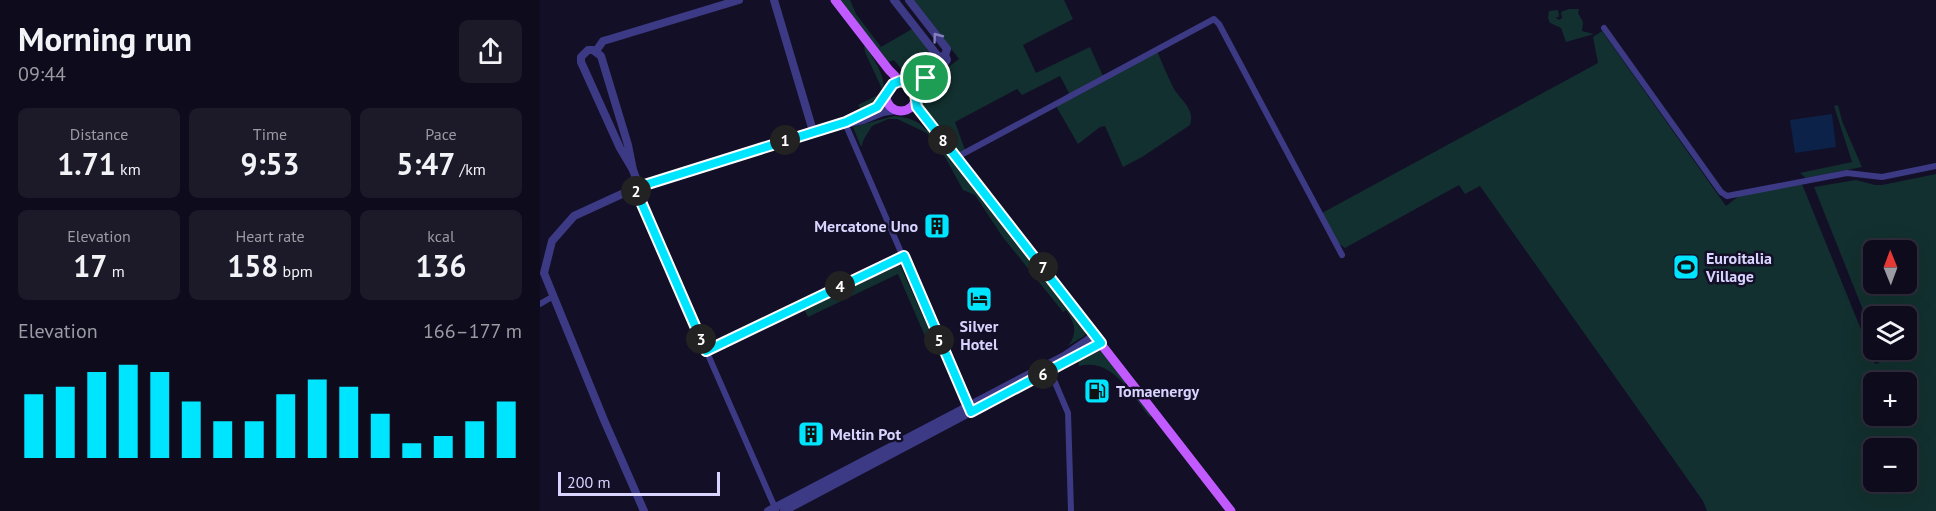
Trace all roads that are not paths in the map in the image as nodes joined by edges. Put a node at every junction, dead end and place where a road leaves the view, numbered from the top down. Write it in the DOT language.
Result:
graph roads {
  1 [pos="739,0"];
  2 [pos="774,0"];
  3 [pos="835,0"];
  4 [pos="894,0"];
  5 [pos="911,3"];
  6 [pos="904,13"];
  7 [pos="1604,28"];
  8 [pos="596,51"];
  9 [pos="876,54"];
  10 [pos="945,56"];
  11 [pos="931,76"];
  12 [pos="904,82"];
  13 [pos="887,92"];
  14 [pos="915,96"];
  15 [pos="897,110"];
  16 [pos="846,123"];
  17 [pos="813,131"];
  18 [pos="936,132"];
  19 [pos="957,157"];
  20 [pos="1936,166"];
  21 [pos="633,170"];
  22 [pos="637,187"];
  23 [pos="1342,255"];
  24 [pos="904,256"];
  25 [pos="552,297"];
  26 [pos="540,304"];
  27 [pos="1098,339"];
  28 [pos="706,351"];
  29 [pos="1049,367"];
  30 [pos="969,409"];
  31 [pos="773,510"];
  32 [pos="644,511"];
  33 [pos="784,511"];
  34 [pos="1071,511"];
  35 [pos="1231,511"];
  1 -- 8 [label="street"];
  2 -- 17 [label="street"];
  3 -- 9 [label="main road"];
  4 -- 6 [label="street"];
  5 -- 6 [label="street"];
  10 -- 5 [label="street, one-way"];
  6 -- 10 [label="street"];
  7 -- 20 [label="street"];
  8 -- 21 [label="street"];
  8 -- 21 [label="street"];
  9 -- 12 [label="main road"];
  9 -- 13 [label="main road"];
  10 -- 11 [label="street"];
  11 -- 12 [label="street"];
  11 -- 14 [label="street"];
  12 -- 13 [label="main road"];
  12 -- 14 [label="main road"];
  13 -- 15 [label="main road"];
  13 -- 16 [label="street"];
  14 -- 15 [label="main road"];
  14 -- 18 [label="main road"];
  15 -- 16 [label="street"];
  15 -- 18 [label="main road"];
  16 -- 17 [label="street"];
  16 -- 24 [label="street"];
  17 -- 22 [label="street"];
  18 -- 19 [label="main road"];
  19 -- 23 [label="street"];
  19 -- 27 [label="main road"];
  21 -- 22 [label="street"];
  22 -- 25 [label="street"];
  22 -- 28 [label="street"];
  24 -- 28 [label="street"];
  24 -- 30 [label="street"];
  25 -- 26 [label="street"];
  25 -- 32 [label="street"];
  27 -- 29 [label="street"];
  27 -- 35 [label="main road"];
  28 -- 31 [label="street"];
  29 -- 30 [label="street"];
  29 -- 34 [label="street"];
  30 -- 31 [label="street"];
  30 -- 33 [label="street"];
}
